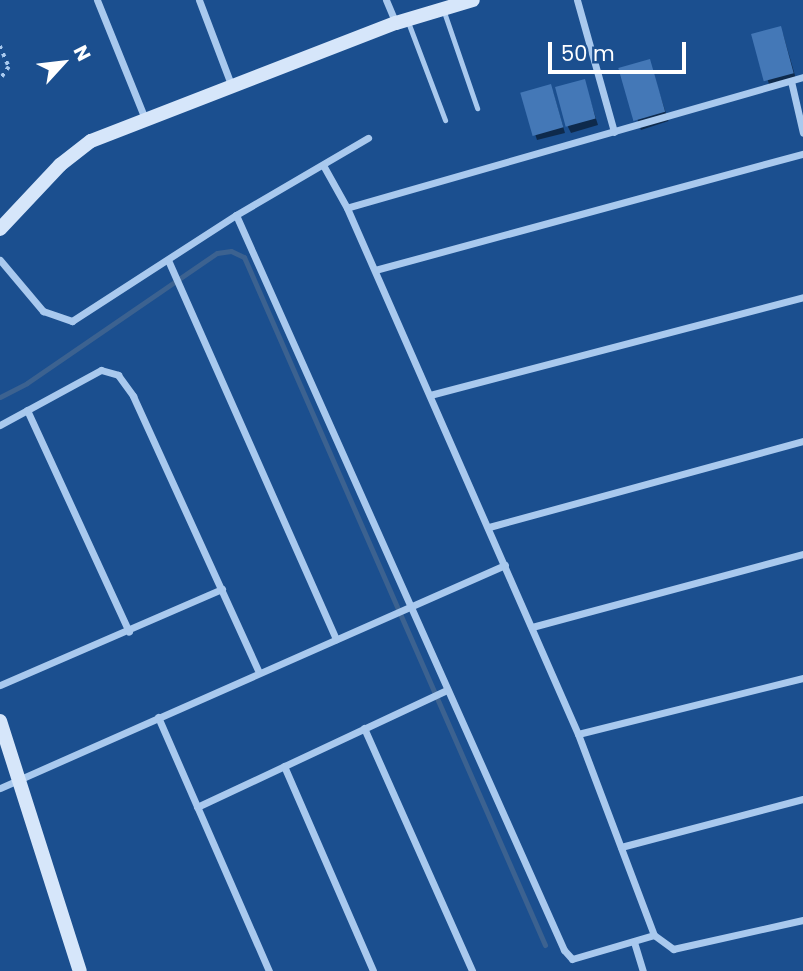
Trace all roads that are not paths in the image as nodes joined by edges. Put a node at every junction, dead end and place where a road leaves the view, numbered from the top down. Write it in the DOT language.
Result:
graph roads {
  1 [pos="97,0"];
  2 [pos="199,0"];
  3 [pos="386,0"];
  4 [pos="474,0"];
  5 [pos="577,0"];
  6 [pos="443,9"];
  7 [pos="402,21"];
  8 [pos="803,78"];
  9 [pos="790,81"];
  10 [pos="232,87"];
  11 [pos="477,108"];
  12 [pos="145,120"];
  13 [pos="445,120"];
  14 [pos="614,132"];
  15 [pos="803,133"];
  16 [pos="368,138"];
  17 [pos="803,154"];
  18 [pos="323,165"];
  19 [pos="347,208"];
  20 [pos="236,215"];
  21 [pos="0,229"];
  22 [pos="0,260"];
  23 [pos="168,260"];
  24 [pos="375,270"];
  25 [pos="803,297"];
  26 [pos="430,394"];
  27 [pos="27,411"];
  28 [pos="0,425"];
  29 [pos="803,441"];
  30 [pos="489,527"];
  31 [pos="803,554"];
  32 [pos="505,565"];
  33 [pos="222,589"];
  34 [pos="409,607"];
  35 [pos="532,627"];
  36 [pos="129,632"];
  37 [pos="336,639"];
  38 [pos="259,673"];
  39 [pos="803,678"];
  40 [pos="0,685"];
  41 [pos="445,691"];
  42 [pos="158,717"];
  43 [pos="0,720"];
  44 [pos="364,728"];
  45 [pos="578,734"];
  46 [pos="284,766"];
  47 [pos="21,778"];
  48 [pos="0,788"];
  49 [pos="803,799"];
  50 [pos="197,807"];
  51 [pos="621,847"];
  52 [pos="803,920"];
  53 [pos="654,935"];
  54 [pos="634,942"];
  55 [pos="80,971"];
  56 [pos="269,971"];
  57 [pos="373,971"];
  58 [pos="472,971"];
  59 [pos="643,971"];
  1 -- 12 [label="street"];
  2 -- 10 [label="street"];
  3 -- 7 [label="street"];
  4 -- 6 [label="street"];
  5 -- 14 [label="street"];
  6 -- 7 [label="street"];
  6 -- 11 [label="lane"];
  7 -- 10 [label="street"];
  7 -- 13 [label="lane"];
  8 -- 9 [label="street"];
  9 -- 14 [label="street"];
  9 -- 15 [label="street"];
  10 -- 12 [label="street"];
  12 -- 21 [label="street"];
  14 -- 19 [label="street"];
  16 -- 18 [label="street"];
  17 -- 24 [label="street"];
  18 -- 19 [label="street"];
  18 -- 20 [label="street"];
  19 -- 24 [label="street"];
  20 -- 23 [label="street"];
  20 -- 34 [label="street"];
  22 -- 23 [label="street"];
  23 -- 37 [label="street"];
  24 -- 26 [label="street"];
  25 -- 26 [label="street"];
  26 -- 30 [label="street"];
  27 -- 28 [label="street"];
  27 -- 33 [label="street"];
  27 -- 36 [label="street"];
  29 -- 30 [label="street"];
  30 -- 32 [label="street"];
  31 -- 35 [label="street"];
  32 -- 34 [label="street"];
  32 -- 35 [label="street"];
  33 -- 36 [label="street"];
  33 -- 38 [label="street"];
  34 -- 37 [label="street"];
  34 -- 41 [label="street"];
  35 -- 45 [label="street"];
  36 -- 40 [label="street"];
  37 -- 38 [label="street"];
  38 -- 42 [label="street"];
  39 -- 45 [label="street"];
  41 -- 44 [label="street"];
  41 -- 54 [label="street"];
  42 -- 47 [label="street"];
  42 -- 50 [label="street"];
  43 -- 47 [label="street"];
  44 -- 46 [label="street"];
  44 -- 58 [label="street"];
  45 -- 51 [label="street"];
  46 -- 50 [label="street"];
  46 -- 57 [label="street"];
  47 -- 48 [label="street"];
  47 -- 55 [label="street"];
  49 -- 51 [label="street"];
  50 -- 56 [label="street"];
  51 -- 53 [label="street"];
  52 -- 53 [label="street"];
  53 -- 54 [label="street"];
  54 -- 59 [label="street"];
}
